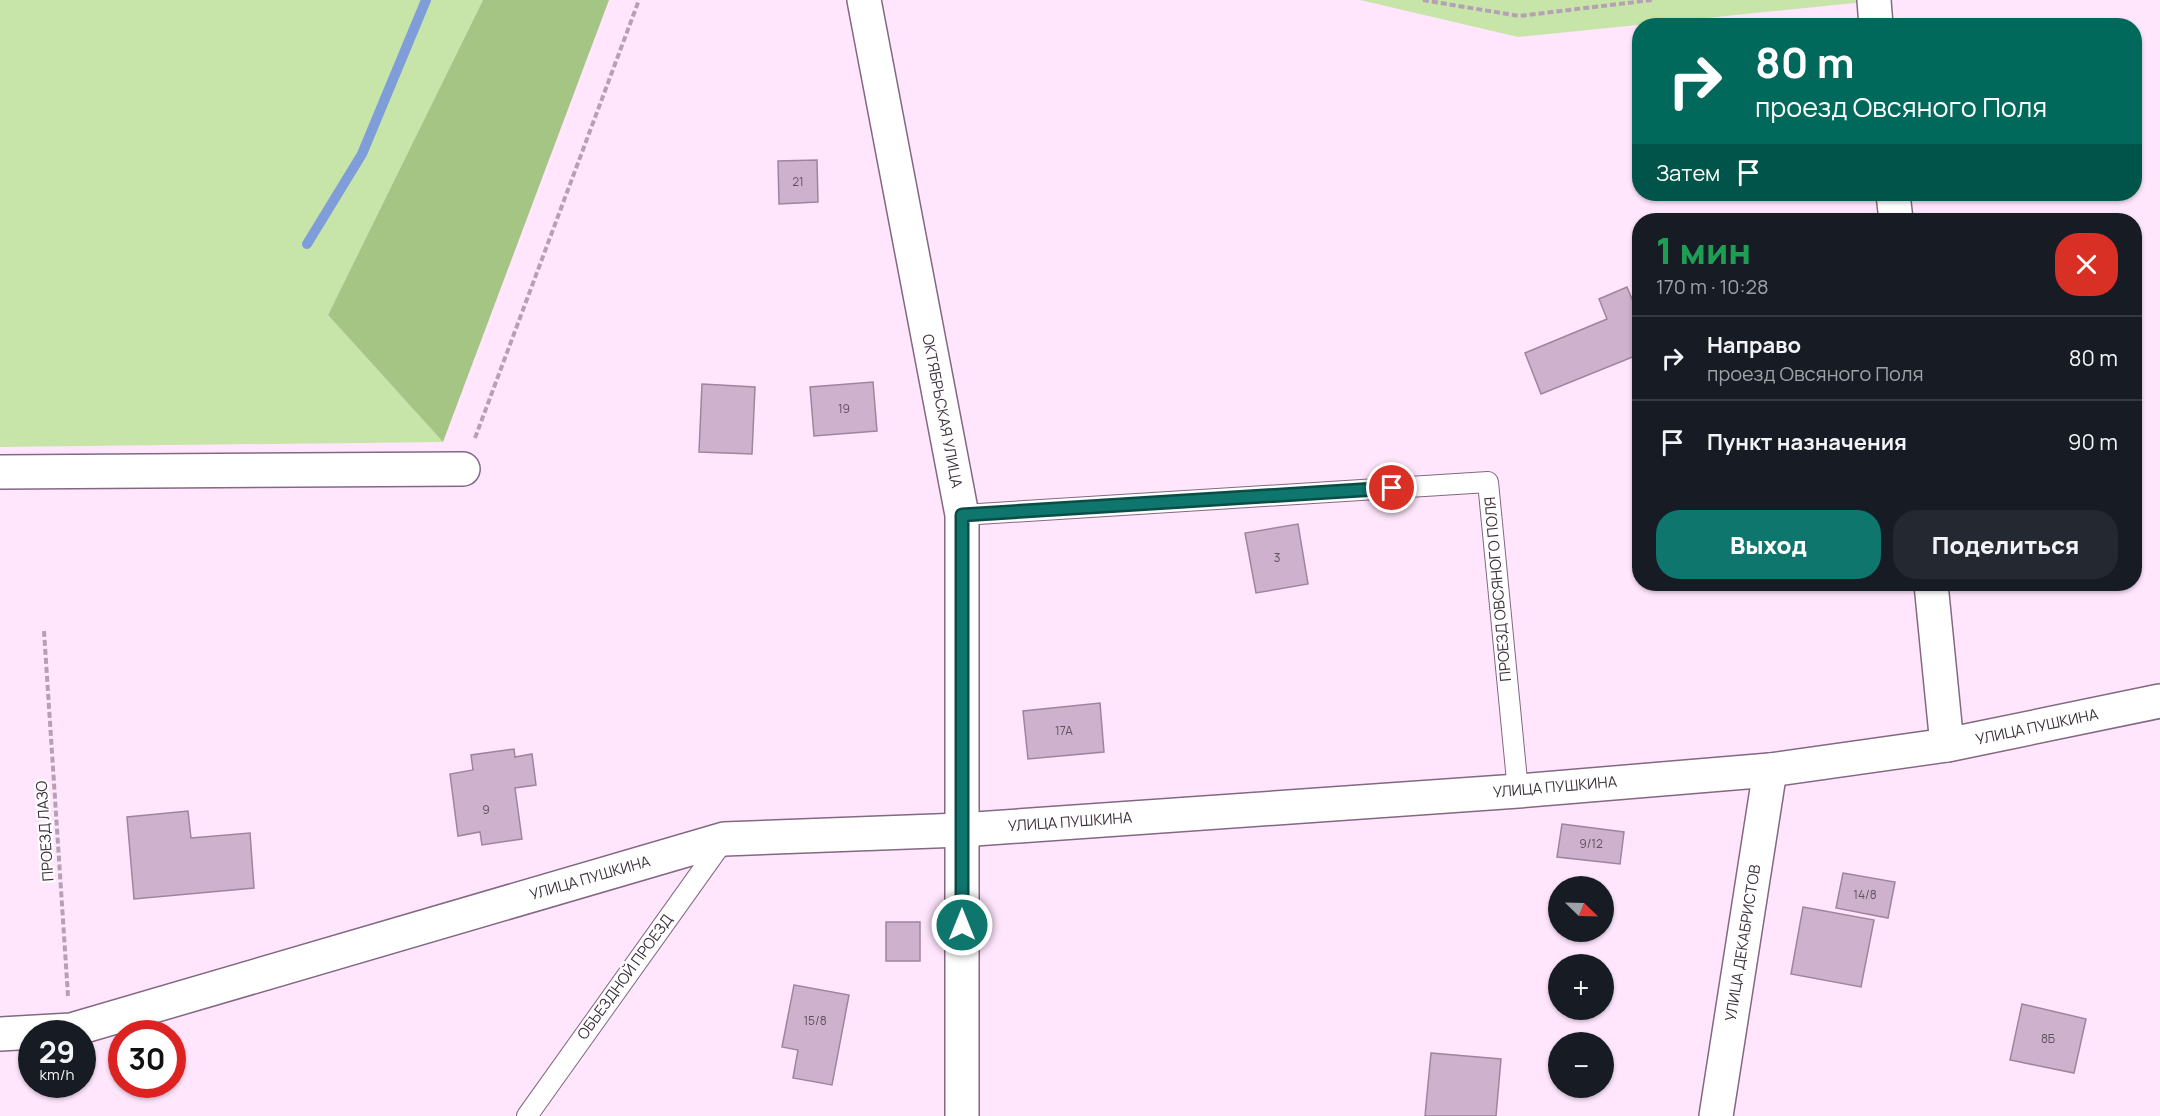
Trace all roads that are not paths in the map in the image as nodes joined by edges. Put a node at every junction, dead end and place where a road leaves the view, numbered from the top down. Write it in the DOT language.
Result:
graph roads {
  1 [pos="864,0"];
  2 [pos="1874,0"];
  3 [pos="1875,18"];
  4 [pos="463,469"];
  5 [pos="0,472"];
  6 [pos="962,515"];
  7 [pos="1932,591"];
  8 [pos="2160,701"];
  9 [pos="1947,745"];
  10 [pos="1770,770"];
  11 [pos="1518,791"];
  12 [pos="962,830"];
  13 [pos="724,839"];
  14 [pos="0,1034"];
  15 [pos="527,1116"];
  16 [pos="962,1116"];
  17 [pos="1716,1116"];
  1 -- 6 [label="street, ОКТЯБРЬСКАЯ УЛИЦА"];
  2 -- 3 [label="street"];
  4 -- 5 [label="street"];
  6 -- 11 [label="lane, ПРОЕЗД ОВСЯНОГО ПОЛЯ"];
  6 -- 12 [label="street, ОКТЯБРЬСКАЯ УЛИЦА"];
  7 -- 9 [label="street"];
  8 -- 9 [label="street, УЛИЦА ПУШКИНА"];
  9 -- 10 [label="street, УЛИЦА ПУШКИНА"];
  10 -- 11 [label="street, УЛИЦА ПУШКИНА"];
  10 -- 17 [label="street, УЛИЦА ДЕКАБРИСТОВ"];
  11 -- 12 [label="street, УЛИЦА ПУШКИНА"];
  12 -- 13 [label="street, УЛИЦА ПУШКИНА"];
  12 -- 16 [label="street, ОКТЯБРЬСКАЯ УЛИЦА"];
  13 -- 14 [label="street, УЛИЦА ПУШКИНА"];
  13 -- 15 [label="lane, ОБЪЕЗДНОЙ ПРОЕЗД"];
}
